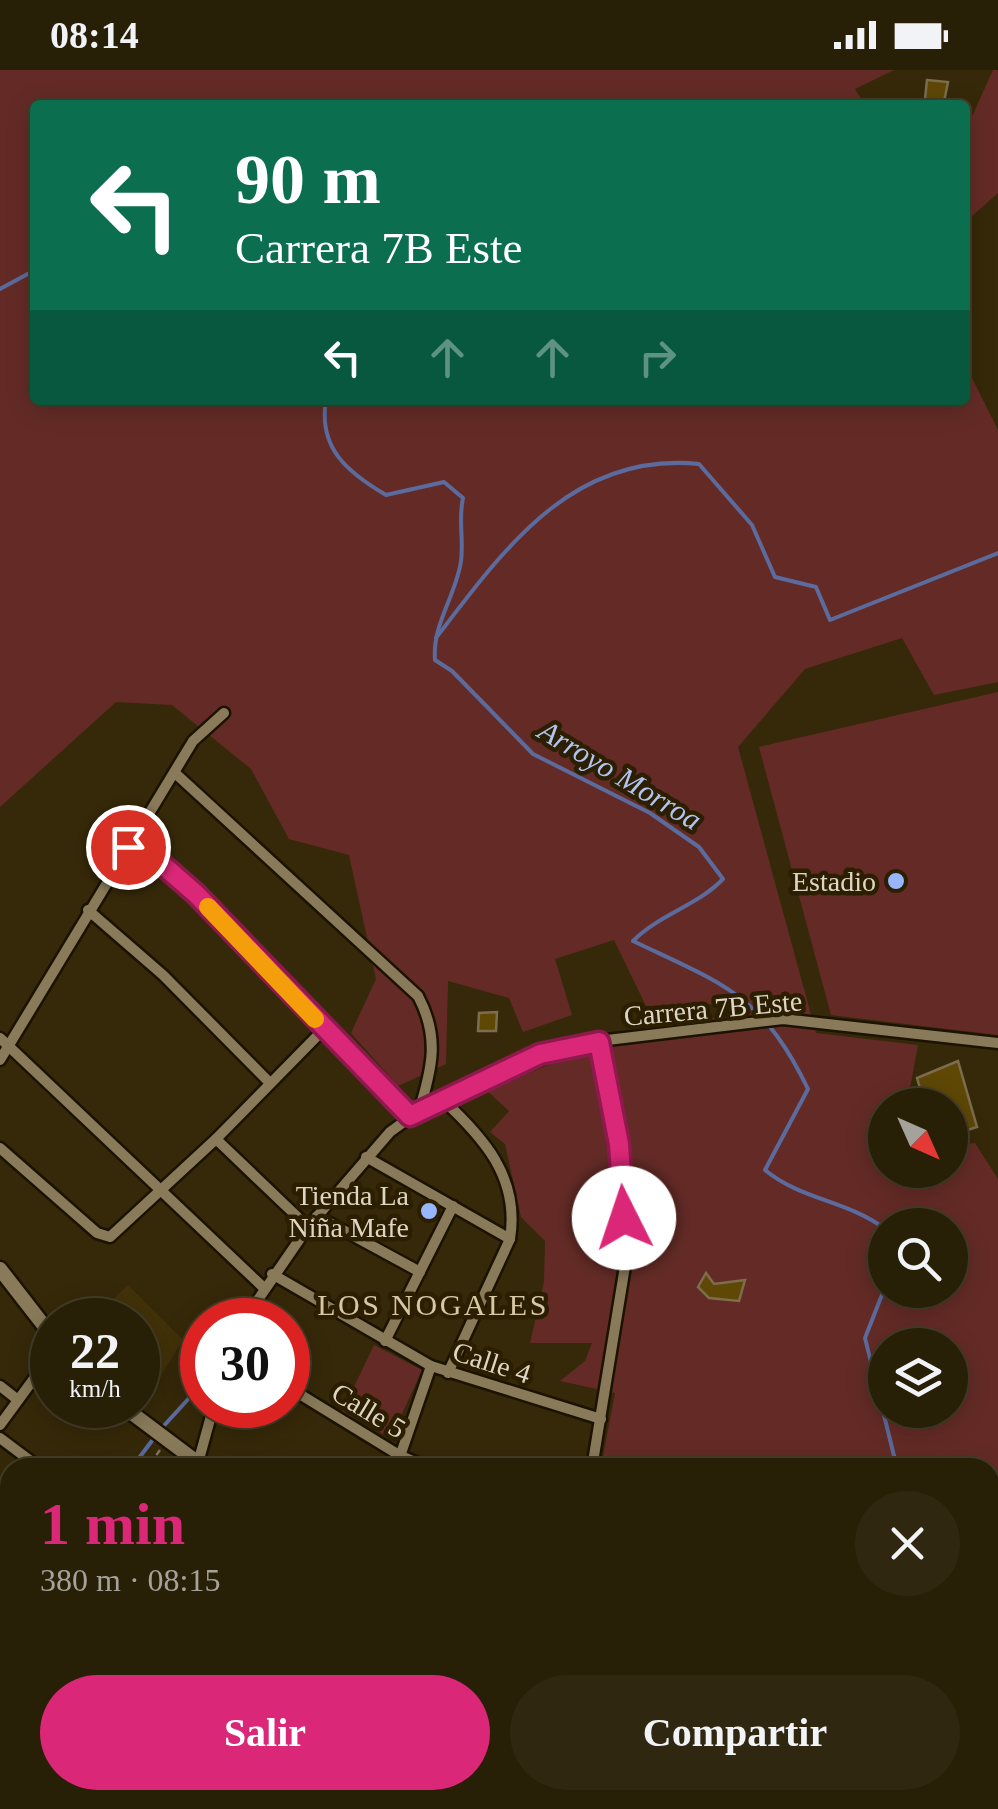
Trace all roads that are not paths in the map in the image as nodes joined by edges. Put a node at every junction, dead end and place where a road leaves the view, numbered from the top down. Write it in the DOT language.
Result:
graph roads {
  1 [pos="224,712"];
  2 [pos="175,772"];
  3 [pos="128,847"];
  4 [pos="88,910"];
  5 [pos="324,1028"];
  6 [pos="4,1041"];
  7 [pos="599,1042"];
  8 [pos="998,1043"];
  9 [pos="0,1060"];
  10 [pos="270,1084"];
  11 [pos="442,1099"];
  12 [pos="414,1114"];
  13 [pos="216,1138"];
  14 [pos="0,1148"];
  15 [pos="366,1157"];
  16 [pos="162,1190"];
  17 [pos="452,1206"];
  18 [pos="317,1216"];
  19 [pos="308,1228"];
  20 [pos="510,1239"];
  21 [pos="0,1269"];
  22 [pos="420,1272"];
  23 [pos="272,1274"];
  24 [pos="264,1288"];
  25 [pos="258,1298"];
  26 [pos="30,1308"];
  27 [pos="385,1341"];
  28 [pos="431,1366"];
  29 [pos="448,1373"];
  30 [pos="30,1384"];
  31 [pos="0,1386"];
  32 [pos="18,1400"];
  33 [pos="310,1400"];
  34 [pos="601,1419"];
  35 [pos="0,1425"];
  36 [pos="150,1428"];
  37 [pos="209,1428"];
  38 [pos="0,1438"];
  39 [pos="399,1455"];
  40 [pos="27,1458"];
  41 [pos="192,1458"];
  42 [pos="203,1458"];
  43 [pos="398,1458"];
  44 [pos="406,1458"];
  45 [pos="594,1458"];
  1 -- 2 [label="street"];
  2 -- 3 [label="street"];
  2 -- 12 [label="street"];
  3 -- 4 [label="street"];
  3 -- 5 [label="street"];
  4 -- 6 [label="street"];
  4 -- 10 [label="street"];
  5 -- 10 [label="street"];
  5 -- 12 [label="street"];
  6 -- 9 [label="street"];
  6 -- 16 [label="street"];
  7 -- 8 [label="street, Carrera 7B Este"];
  7 -- 11 [label="street, Carrera 7B Este"];
  7 -- 34 [label="street"];
  10 -- 13 [label="street"];
  11 -- 12 [label="street, Carrera 7B Este"];
  11 -- 20 [label="street"];
  12 -- 15 [label="street, Carrera 7B Este"];
  13 -- 16 [label="street"];
  13 -- 19 [label="street"];
  14 -- 16 [label="street"];
  15 -- 17 [label="street"];
  15 -- 18 [label="street, Carrera 7B Este"];
  16 -- 24 [label="street"];
  17 -- 20 [label="street"];
  17 -- 22 [label="street"];
  18 -- 19 [label="street, Carrera 7B Este"];
  18 -- 22 [label="street"];
  19 -- 23 [label="street, Carrera 7B Este"];
  20 -- 29 [label="street"];
  21 -- 26 [label="street"];
  22 -- 27 [label="street"];
  23 -- 24 [label="street, Carrera 7B Este"];
  23 -- 27 [label="street, Calle 4"];
  24 -- 25 [label="street, Carrera 7B Este"];
  27 -- 28 [label="street, Calle 4"];
  28 -- 29 [label="street, Calle 4"];
  28 -- 39 [label="street"];
  29 -- 34 [label="street, Calle 4"];
  30 -- 32 [label="street"];
  31 -- 32 [label="street"];
  32 -- 35 [label="street"];
  33 -- 39 [label="street, Calle 5"];
  34 -- 45 [label="street"];
  36 -- 41 [label="street"];
  37 -- 42 [label="street"];
  38 -- 40 [label="street"];
  39 -- 43 [label="street"];
  39 -- 44 [label="street, Calle 5"];
}
